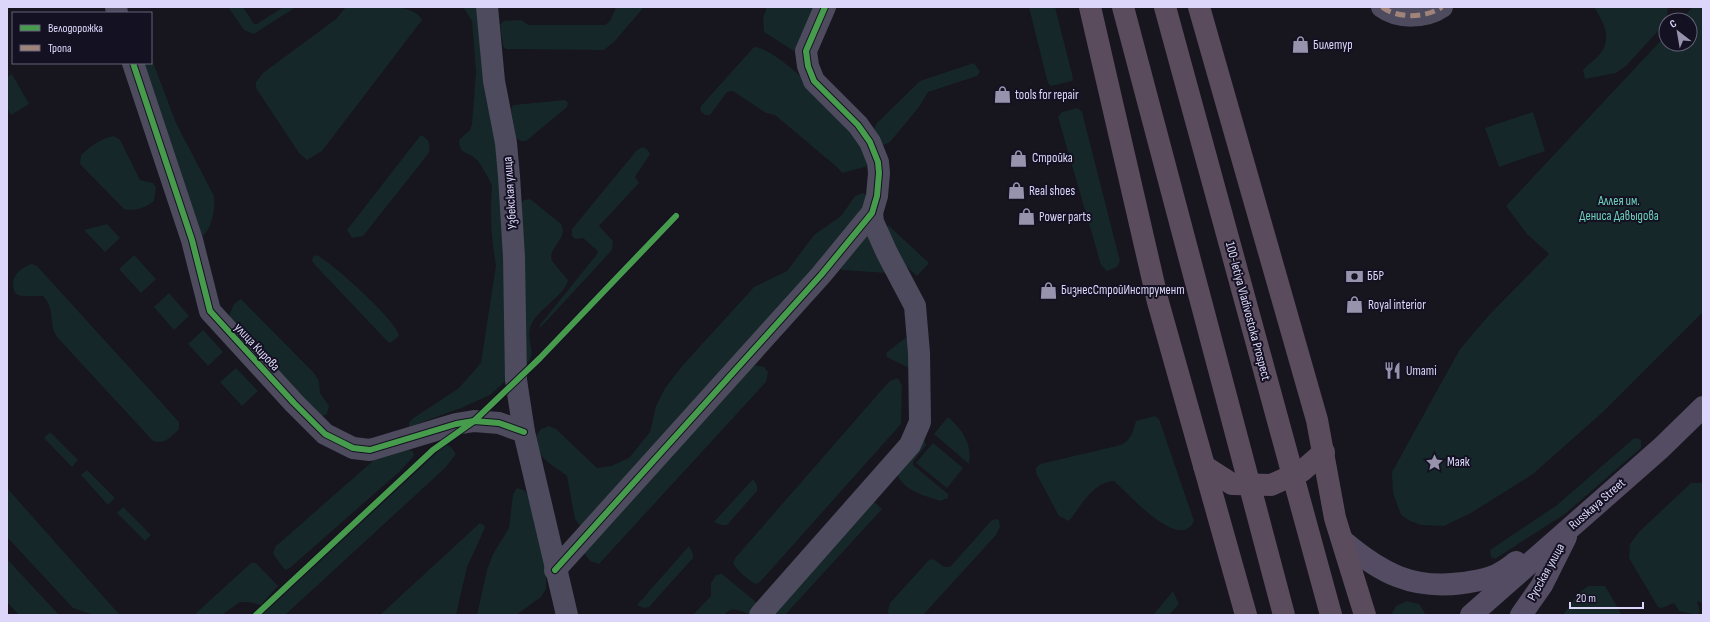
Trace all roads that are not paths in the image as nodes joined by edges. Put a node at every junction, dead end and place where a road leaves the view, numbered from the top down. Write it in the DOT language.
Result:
graph roads {
  1 [pos="487,7"];
  2 [pos="825,7"];
  3 [pos="1090,7"];
  4 [pos="1123,7"];
  5 [pos="1165,7"];
  6 [pos="1199,7"];
  7 [pos="1382,7"];
  8 [pos="1442,7"];
  9 [pos="133,64"];
  10 [pos="872,213"];
  11 [pos="1703,407"];
  12 [pos="524,432"];
  13 [pos="1324,452"];
  14 [pos="1204,466"];
  15 [pos="1570,528"];
  16 [pos="1343,541"];
  17 [pos="555,570"];
  18 [pos="567,615"];
  19 [pos="760,615"];
  20 [pos="1246,615"];
  21 [pos="1284,615"];
  22 [pos="1331,615"];
  23 [pos="1365,615"];
  24 [pos="1470,615"];
  25 [pos="1521,615"];
  1 -- 12 [label="street, Узбекская улица"];
  2 -- 10 [label="street"];
  3 -- 14 [label="highway"];
  4 -- 21 [label="highway, bridge"];
  5 -- 22 [label="highway, 100-letiya Vladivostoka Prospect, bridge"];
  6 -- 13 [label="highway"];
  7 -- 8 [label="street"];
  9 -- 12 [label="street, улица Кирова"];
  10 -- 17 [label="street"];
  10 -- 19 [label="street"];
  11 -- 15 [label="main road, Russkaya Street"];
  12 -- 17 [label="street, Узбекская улица"];
  13 -- 14 [label="highway"];
  13 -- 16 [label="highway"];
  14 -- 20 [label="highway"];
  15 -- 16 [label="main road"];
  15 -- 24 [label="main road, Russkaya Street"];
  15 -- 25 [label="main road, Русская улица"];
  16 -- 23 [label="highway"];
  17 -- 18 [label="street, Узбекская улица"];
}
